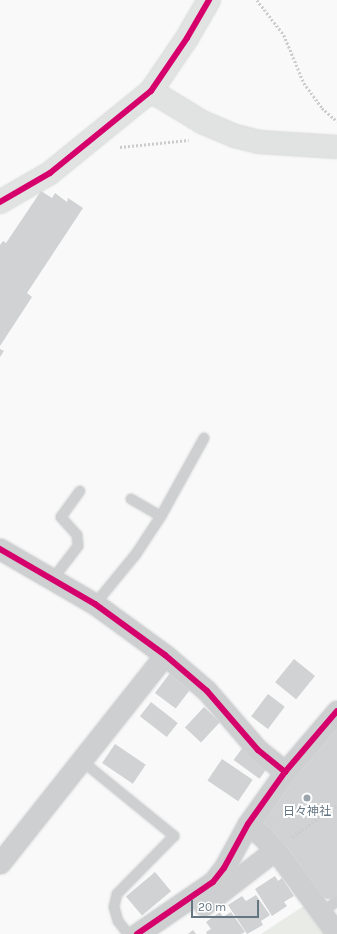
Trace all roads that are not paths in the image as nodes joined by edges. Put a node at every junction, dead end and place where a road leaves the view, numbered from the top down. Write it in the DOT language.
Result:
graph roads {
  1 [pos="209,0"];
  2 [pos="151,91"];
  3 [pos="337,147"];
  4 [pos="0,202"];
  5 [pos="204,438"];
  6 [pos="80,491"];
  7 [pos="131,499"];
  8 [pos="161,516"];
  9 [pos="0,549"];
  10 [pos="52,580"];
  11 [pos="95,604"];
  12 [pos="165,655"];
  13 [pos="337,711"];
  14 [pos="82,761"];
  15 [pos="284,772"];
  16 [pos="248,824"];
  17 [pos="275,850"];
  18 [pos="3,852"];
  19 [pos="230,875"];
  20 [pos="329,907"];
  21 [pos="128,934"];
  22 [pos="137,934"];
  23 [pos="162,934"];
  24 [pos="336,934"];
  1 -- 2 [label="street"];
  2 -- 3 [label="street"];
  2 -- 4 [label="street"];
  5 -- 8 [label="lane"];
  6 -- 10 [label="lane"];
  7 -- 8 [label="lane"];
  8 -- 11 [label="lane"];
  9 -- 10 [label="street"];
  10 -- 11 [label="street"];
  11 -- 12 [label="street"];
  12 -- 14 [label="street"];
  12 -- 15 [label="street"];
  13 -- 15 [label="street"];
  14 -- 18 [label="street"];
  14 -- 21 [label="lane"];
  15 -- 16 [label="street"];
  16 -- 17 [label="street"];
  16 -- 19 [label="street"];
  17 -- 19 [label="street"];
  17 -- 20 [label="street"];
  19 -- 22 [label="street"];
  19 -- 23 [label="street"];
  20 -- 24 [label="street"];
}
